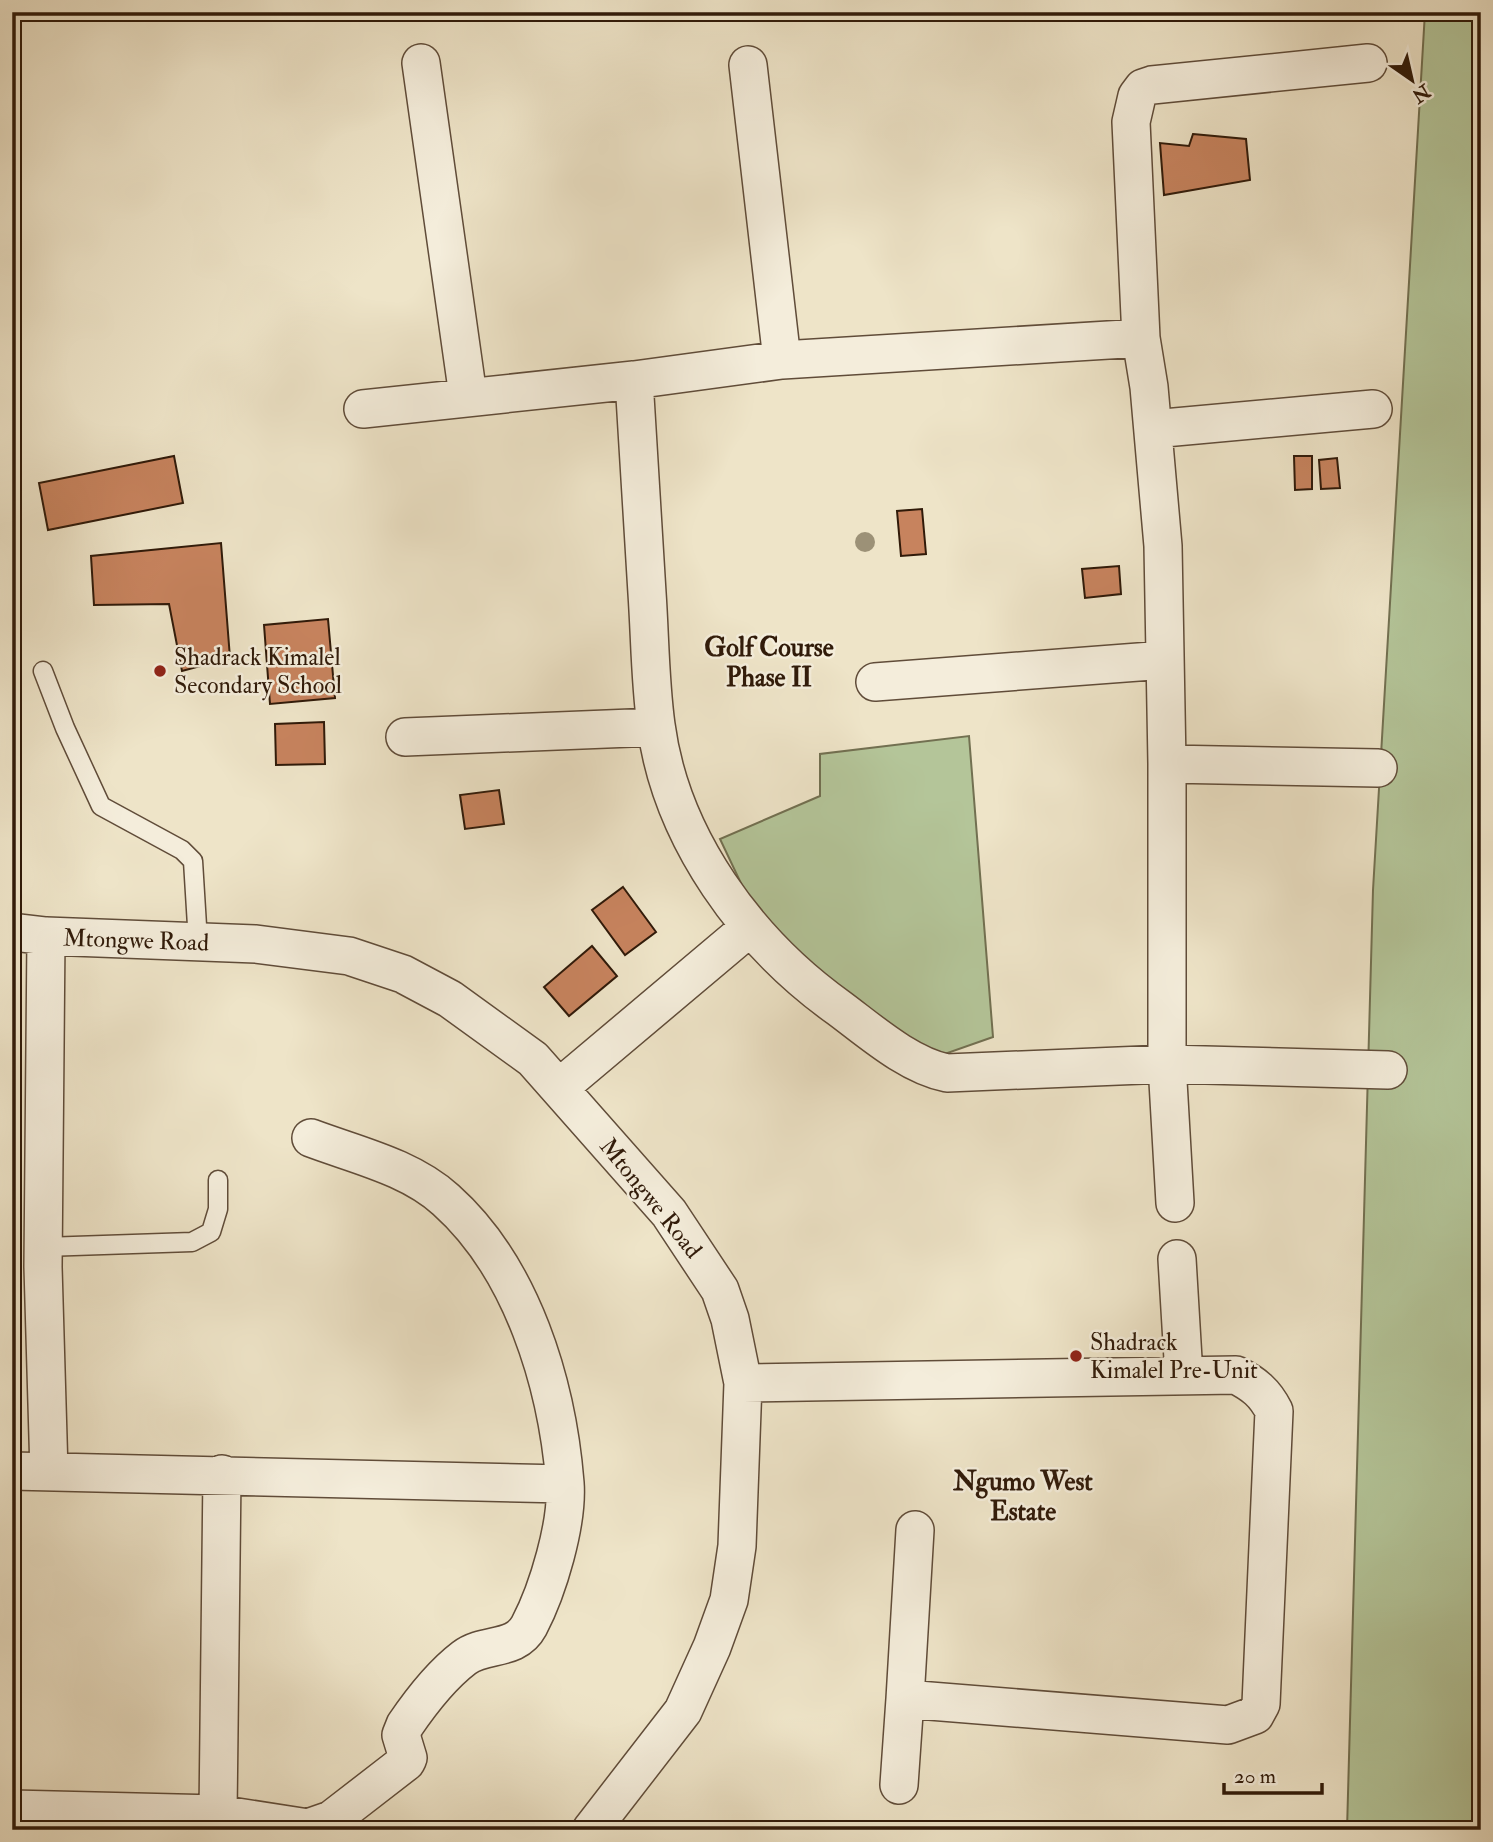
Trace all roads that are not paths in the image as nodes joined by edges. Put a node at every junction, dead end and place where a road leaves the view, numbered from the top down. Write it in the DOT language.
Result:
graph roads {
  1 [pos="421,63"];
  2 [pos="1368,63"];
  3 [pos="748,65"];
  4 [pos="1141,338"];
  5 [pos="782,359"];
  6 [pos="634,380"];
  7 [pos="468,396"];
  8 [pos="1373,408"];
  9 [pos="363,409"];
  10 [pos="1153,429"];
  11 [pos="1165,660"];
  12 [pos="43,671"];
  13 [pos="875,682"];
  14 [pos="656,727"];
  15 [pos="405,737"];
  16 [pos="1167,764"];
  17 [pos="1378,768"];
  18 [pos="749,928"];
  19 [pos="29,934"];
  20 [pos="198,942"];
  21 [pos="1167,1064"];
  22 [pos="1388,1070"];
  23 [pos="559,1088"];
  24 [pos="311,1138"];
  25 [pos="218,1180"];
  26 [pos="1175,1203"];
  27 [pos="44,1247"];
  28 [pos="1177,1259"];
  29 [pos="1184,1376"];
  30 [pos="743,1383"];
  31 [pos="12,1471"];
  32 [pos="49,1472"];
  33 [pos="222,1474"];
  34 [pos="565,1484"];
  35 [pos="915,1530"];
  36 [pos="905,1699"];
  37 [pos="899,1784"];
  38 [pos="12,1809"];
  39 [pos="218,1814"];
  40 [pos="591,1830"];
  1 -- 7 [label="street"];
  2 -- 4 [label="street"];
  3 -- 5 [label="street"];
  4 -- 5 [label="street"];
  4 -- 10 [label="street"];
  5 -- 6 [label="street"];
  6 -- 7 [label="street"];
  6 -- 14 [label="street"];
  7 -- 9 [label="street"];
  8 -- 10 [label="street"];
  10 -- 11 [label="street"];
  11 -- 13 [label="street"];
  11 -- 16 [label="street"];
  12 -- 20 [label="lane"];
  14 -- 15 [label="street"];
  14 -- 18 [label="street"];
  16 -- 17 [label="street"];
  16 -- 21 [label="street"];
  18 -- 21 [label="street"];
  18 -- 23 [label="street"];
  19 -- 20 [label="street, Mtongwe Road"];
  19 -- 27 [label="street"];
  20 -- 23 [label="street, Mtongwe Road"];
  21 -- 22 [label="street"];
  21 -- 26 [label="street"];
  23 -- 30 [label="street, Mtongwe Road"];
  24 -- 34 [label="street"];
  25 -- 27 [label="lane"];
  27 -- 32 [label="street"];
  28 -- 29 [label="street"];
  29 -- 30 [label="street"];
  29 -- 36 [label="street"];
  30 -- 40 [label="street, Mtongwe Road"];
  31 -- 32 [label="street"];
  32 -- 33 [label="street"];
  33 -- 34 [label="street"];
  33 -- 39 [label="street"];
  34 -- 39 [label="street"];
  35 -- 36 [label="street"];
  36 -- 37 [label="street"];
  38 -- 39 [label="street"];
}
